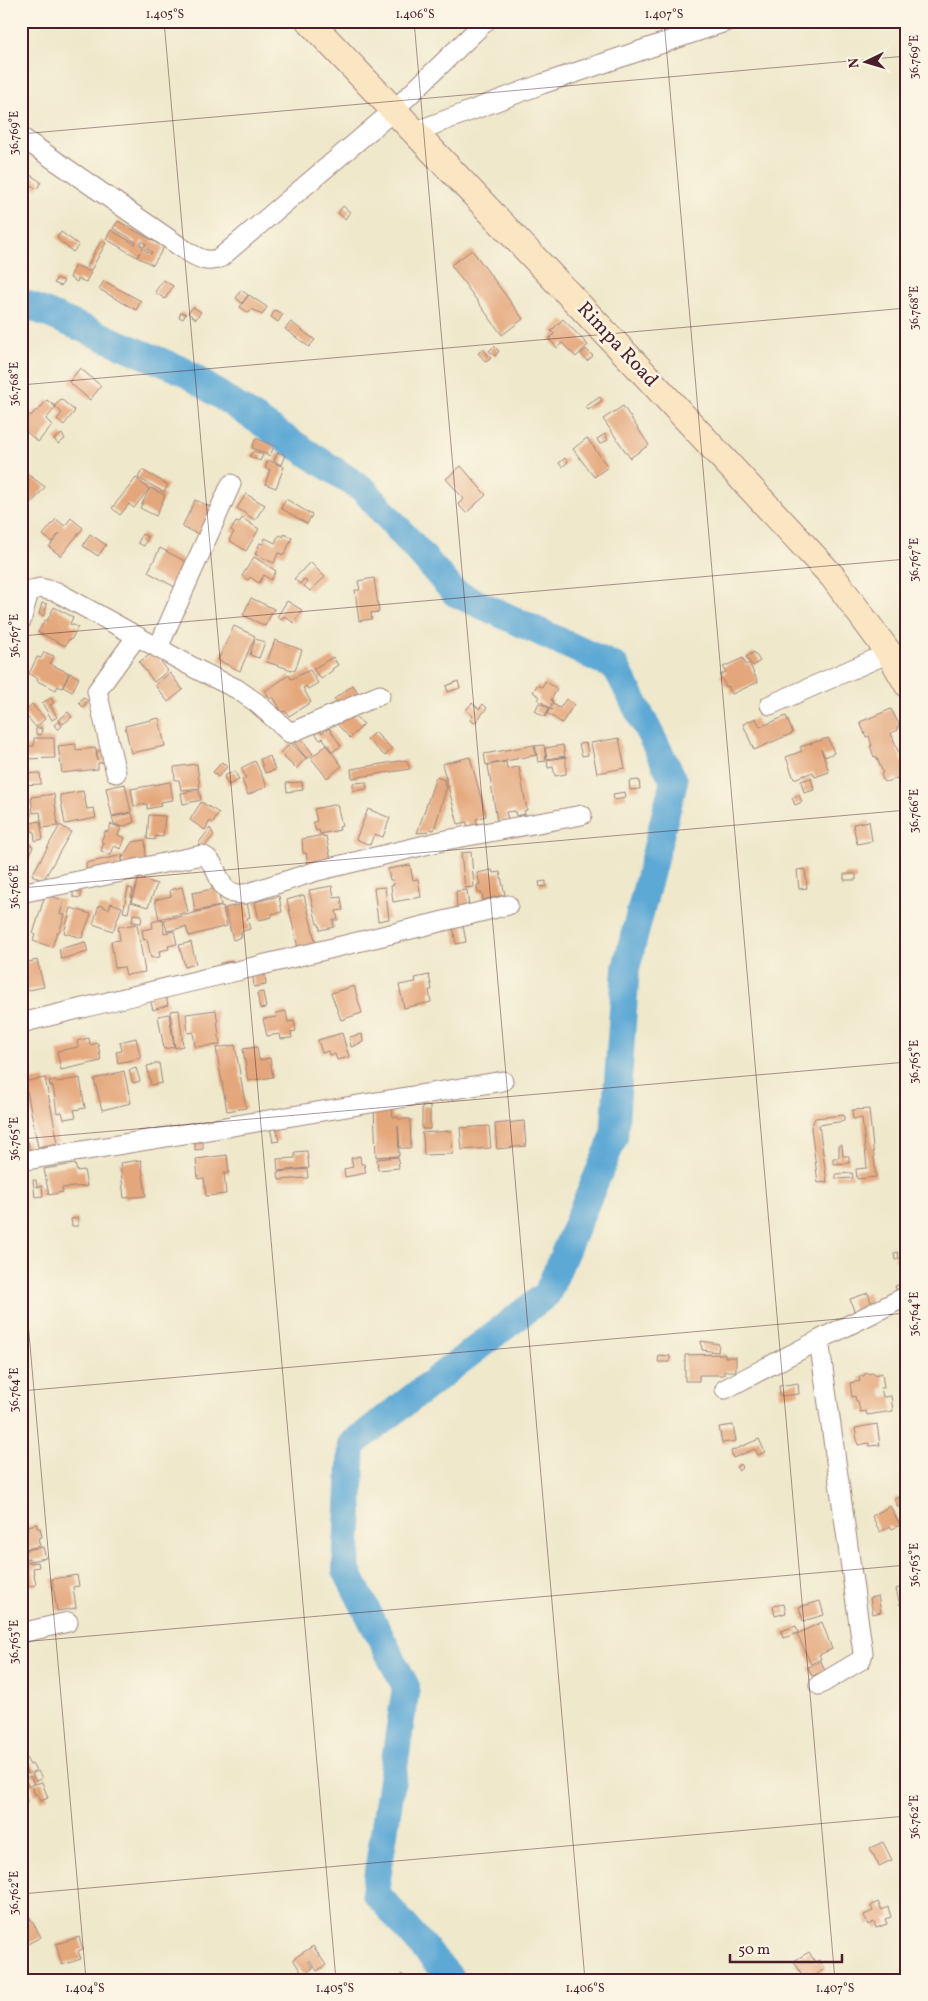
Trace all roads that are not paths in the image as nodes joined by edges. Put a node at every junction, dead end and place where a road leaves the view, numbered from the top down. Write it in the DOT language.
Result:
graph roads {
  1 [pos="309,21"];
  2 [pos="486,21"];
  3 [pos="728,21"];
  4 [pos="393,111"];
  5 [pos="414,132"];
  6 [pos="23,143"];
  7 [pos="231,484"];
  8 [pos="21,622"];
  9 [pos="137,636"];
  10 [pos="158,648"];
  11 [pos="889,653"];
  12 [pos="907,684"];
  13 [pos="380,695"];
  14 [pos="770,705"];
  15 [pos="116,773"];
  16 [pos="582,815"];
  17 [pos="21,893"];
  18 [pos="508,905"];
  19 [pos="21,1023"];
  20 [pos="503,1080"];
  21 [pos="21,1161"];
  22 [pos="907,1296"];
  23 [pos="819,1340"];
  24 [pos="725,1389"];
  25 [pos="68,1622"];
  26 [pos="21,1633"];
  27 [pos="820,1686"];
  1 -- 4 [label="street, Rimpa Road"];
  2 -- 4 [label="street"];
  3 -- 5 [label="street"];
  4 -- 5 [label="street, Rimpa Road"];
  4 -- 6 [label="street"];
  5 -- 11 [label="street, Rimpa Road"];
  7 -- 10 [label="street"];
  8 -- 9 [label="street"];
  9 -- 10 [label="street"];
  9 -- 15 [label="street"];
  10 -- 13 [label="street"];
  11 -- 12 [label="street, Rimpa Road"];
  11 -- 14 [label="street"];
  16 -- 17 [label="street"];
  18 -- 19 [label="street"];
  20 -- 21 [label="street"];
  22 -- 23 [label="street"];
  23 -- 24 [label="street"];
  23 -- 27 [label="street"];
  25 -- 26 [label="street"];
}
